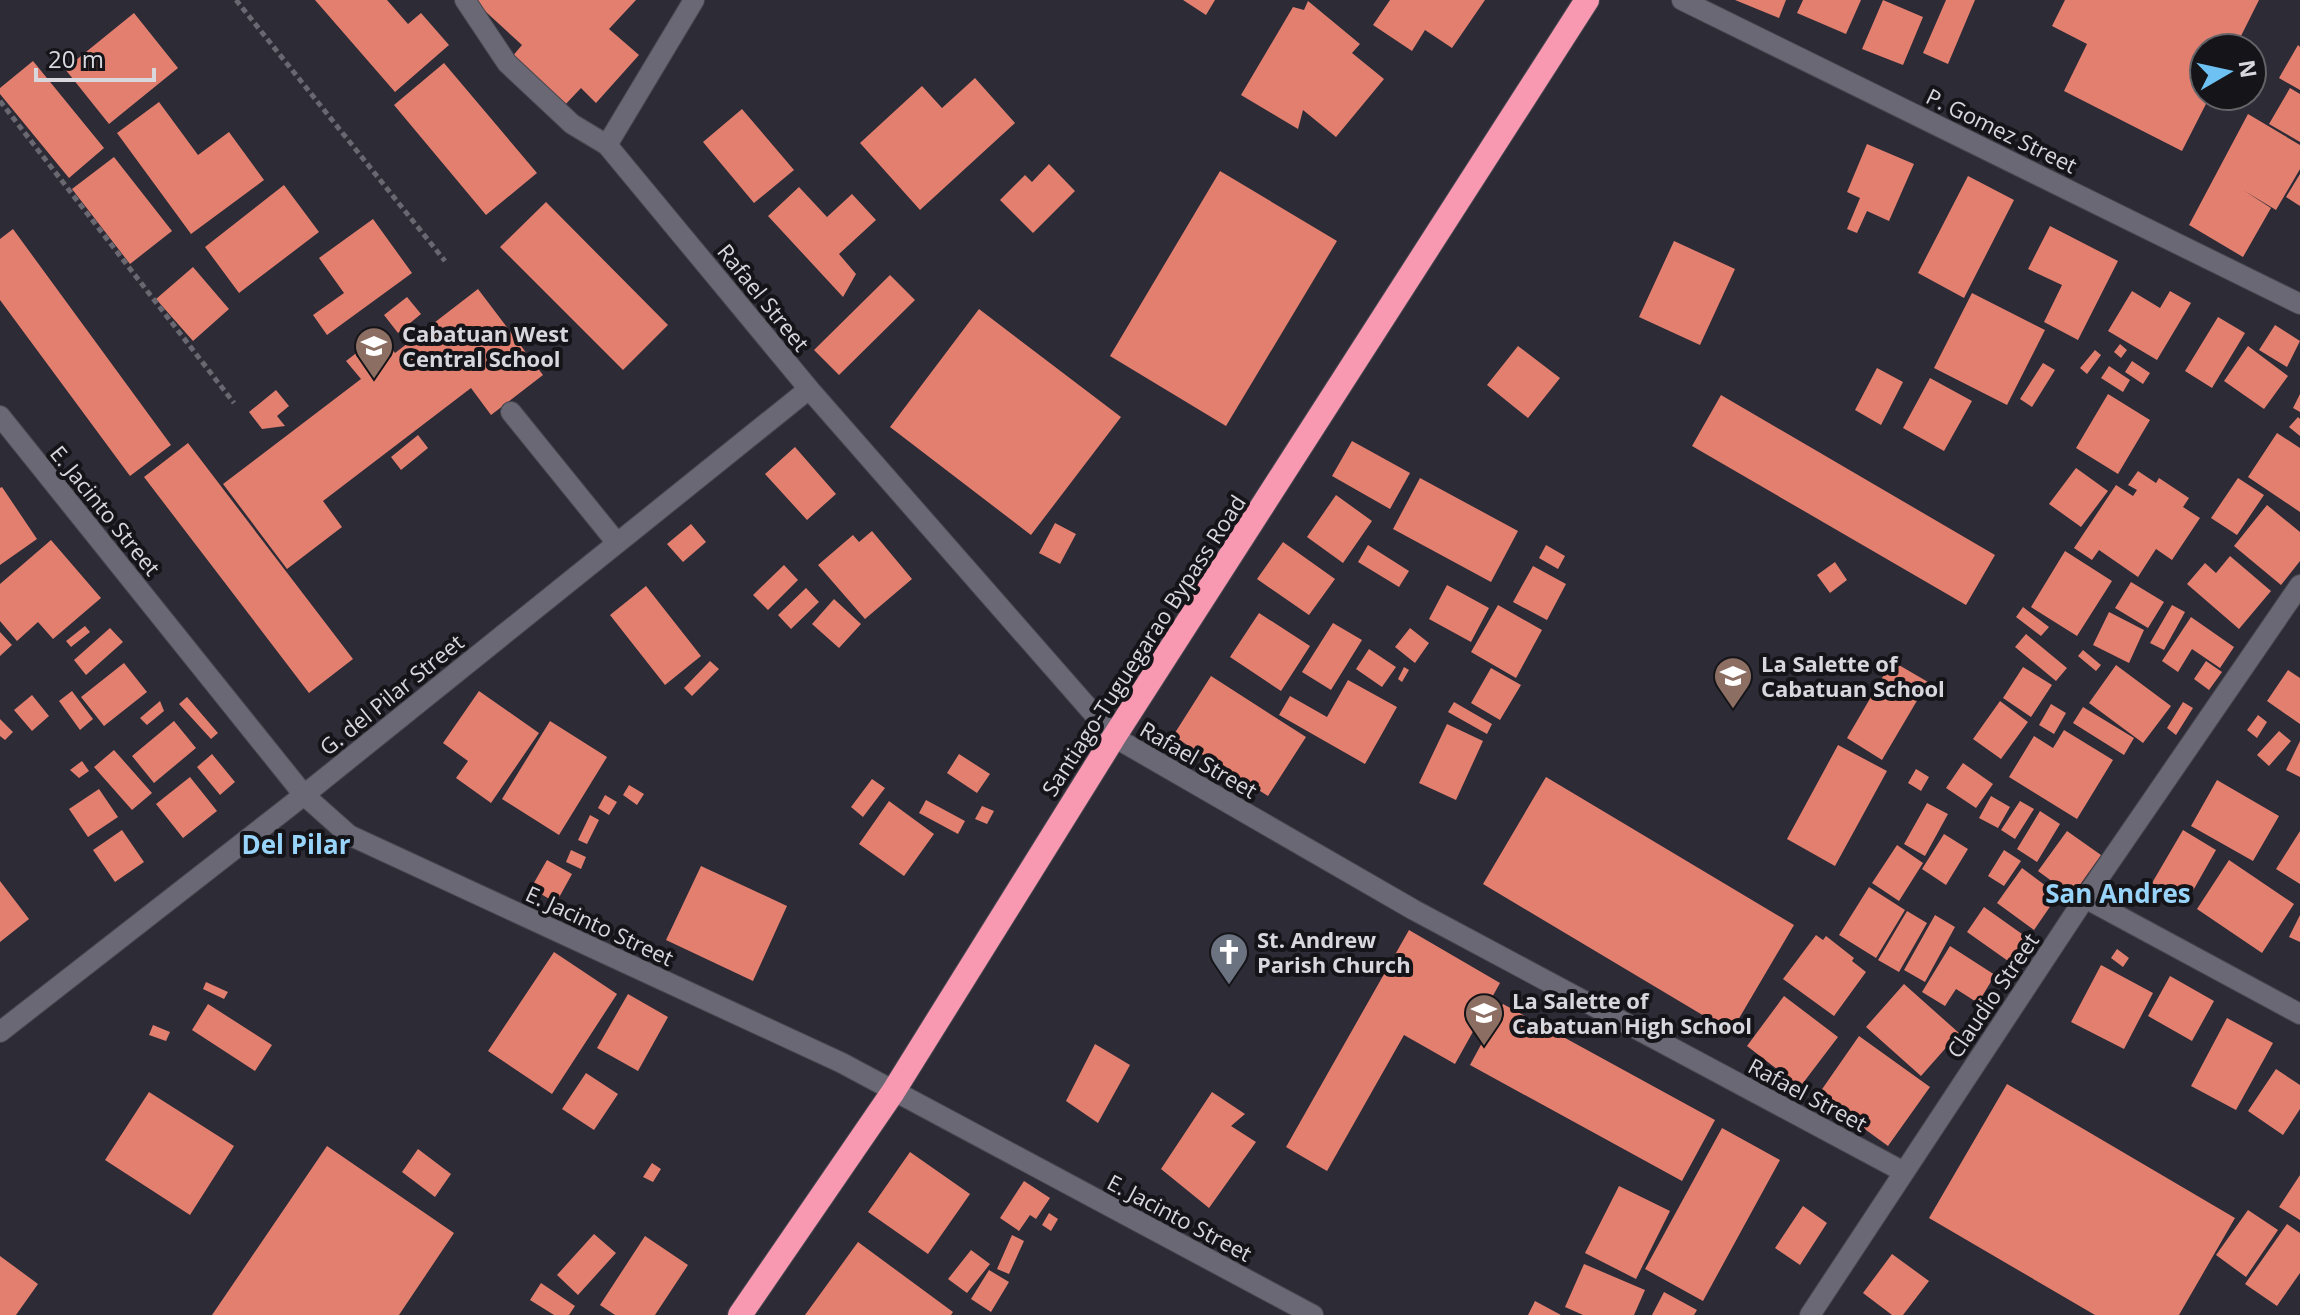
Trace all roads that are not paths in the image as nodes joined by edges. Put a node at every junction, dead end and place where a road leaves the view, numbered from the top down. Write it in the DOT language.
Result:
graph roads {
  1 [pos="465,0"];
  2 [pos="694,0"];
  3 [pos="1587,0"];
  4 [pos="1682,0"];
  5 [pos="607,145"];
  6 [pos="2300,304"];
  7 [pos="809,389"];
  8 [pos="511,412"];
  9 [pos="0,416"];
  10 [pos="617,543"];
  11 [pos="2300,585"];
  12 [pos="1114,737"];
  13 [pos="304,795"];
  14 [pos="2085,898"];
  15 [pos="2300,1014"];
  16 [pos="0,1032"];
  17 [pos="893,1092"];
  18 [pos="1904,1172"];
  19 [pos="740,1315"];
  20 [pos="1313,1315"];
  21 [pos="1810,1315"];
  1 -- 5 [label="street, Rafael Street"];
  2 -- 5 [label="street"];
  3 -- 12 [label="highway, Santiago-Tuguegarao Bypass Road"];
  4 -- 6 [label="street, P. Gomez Street"];
  5 -- 7 [label="street, Rafael Street"];
  7 -- 10 [label="street, G. del Pilar Street"];
  7 -- 12 [label="street, Rafael Street"];
  8 -- 10 [label="street"];
  9 -- 13 [label="street, E. Jacinto Street"];
  10 -- 13 [label="street, G. del Pilar Street"];
  11 -- 14 [label="street, Claudio Street"];
  12 -- 17 [label="highway, Santiago-Tuguegarao Bypass Road"];
  12 -- 18 [label="street, Rafael Street"];
  13 -- 16 [label="street, G. del Pilar Street"];
  13 -- 17 [label="street, E. Jacinto Street"];
  14 -- 15 [label="street"];
  14 -- 18 [label="street, Claudio Street"];
  17 -- 19 [label="highway, Santiago-Tuguegarao Bypass Road"];
  17 -- 20 [label="street, E. Jacinto Street"];
  18 -- 21 [label="street, Claudio Street"];
}
